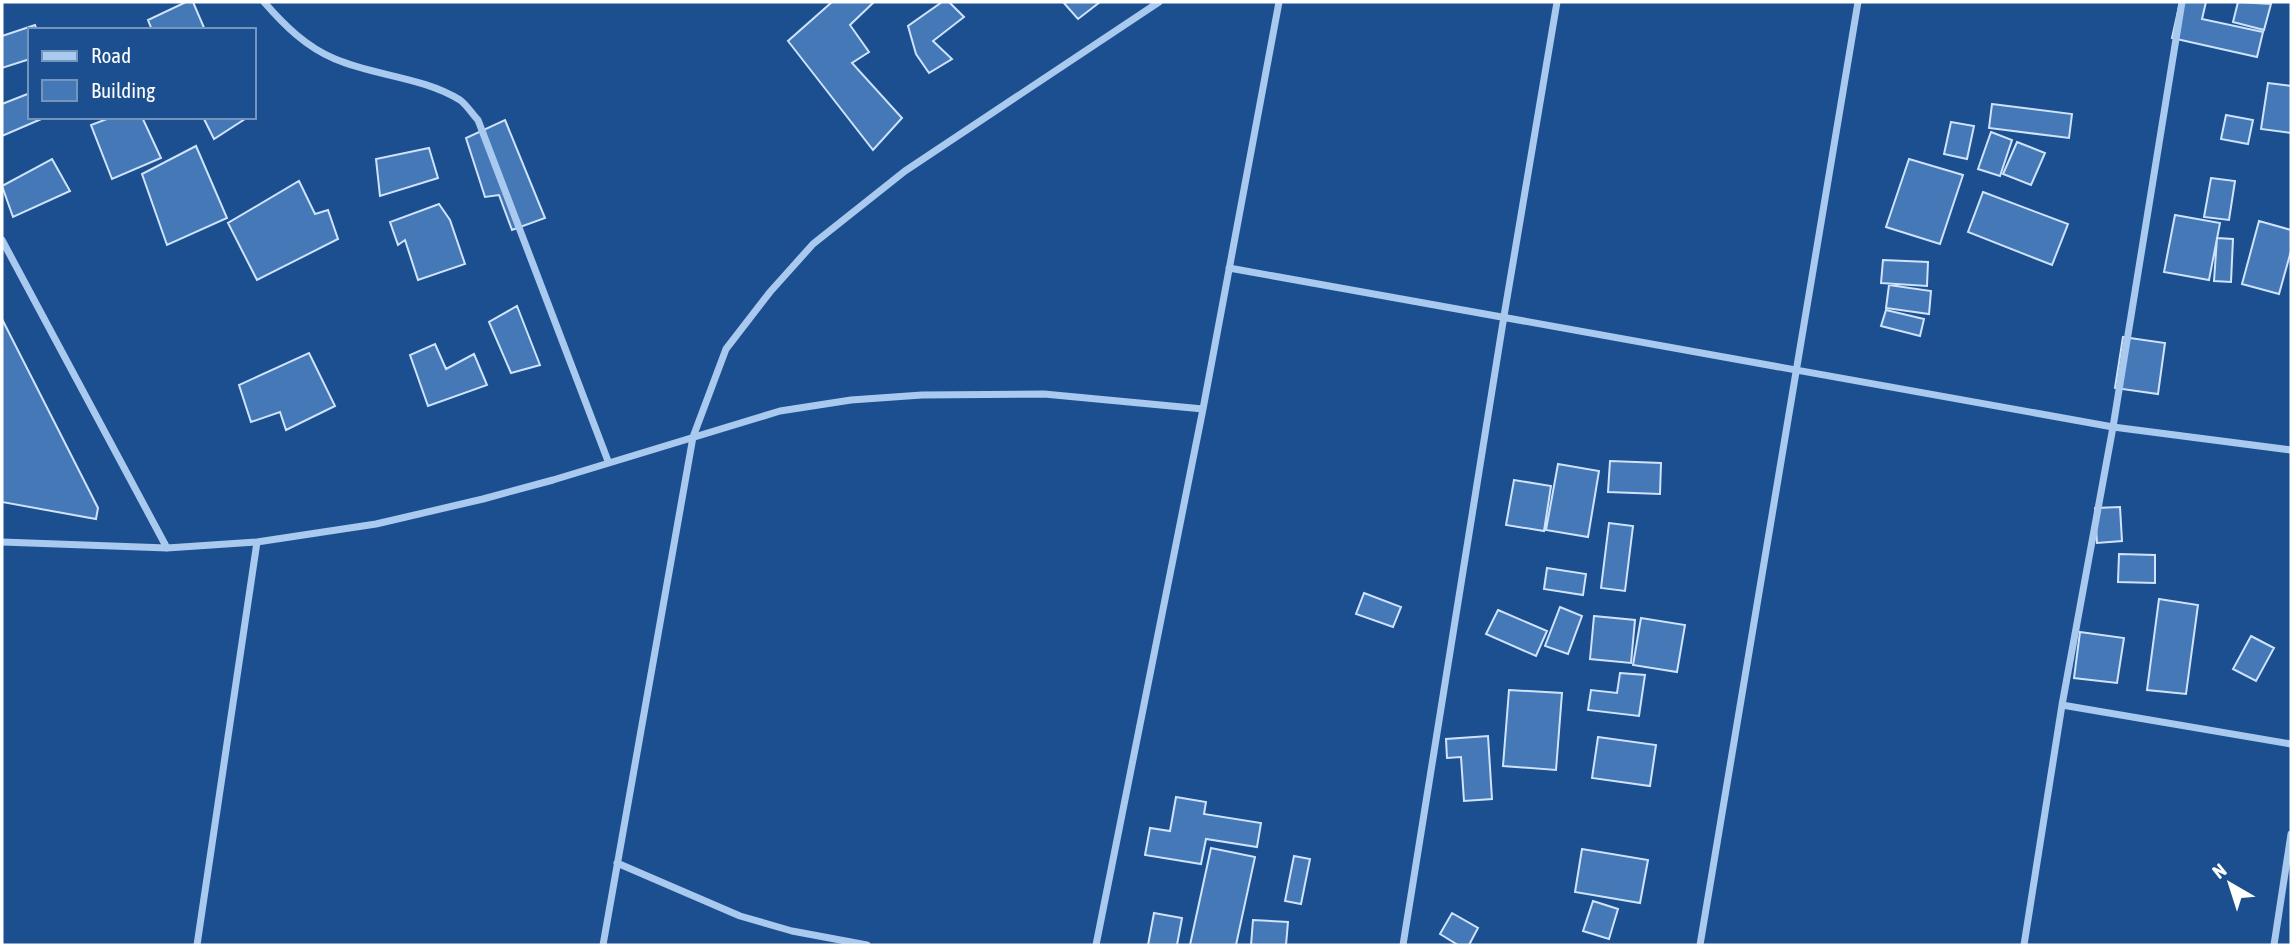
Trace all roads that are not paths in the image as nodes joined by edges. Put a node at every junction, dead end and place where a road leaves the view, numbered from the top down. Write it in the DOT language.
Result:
graph roads {
  1 [pos="264,2"];
  2 [pos="1159,2"];
  3 [pos="1279,2"];
  4 [pos="1557,2"];
  5 [pos="1858,2"];
  6 [pos="2182,2"];
  7 [pos="2,240"];
  8 [pos="1229,268"];
  9 [pos="1504,316"];
  10 [pos="1796,369"];
  11 [pos="1203,409"];
  12 [pos="2113,428"];
  13 [pos="693,437"];
  14 [pos="2291,450"];
  15 [pos="608,461"];
  16 [pos="2,542"];
  17 [pos="257,542"];
  18 [pos="167,548"];
  19 [pos="2062,705"];
  20 [pos="2291,744"];
  21 [pos="2291,834"];
  22 [pos="617,863"];
  23 [pos="197,945"];
  24 [pos="603,945"];
  25 [pos="867,945"];
  26 [pos="1096,945"];
  27 [pos="1403,945"];
  28 [pos="1700,945"];
  29 [pos="2024,945"];
  30 [pos="2274,945"];
  1 -- 15 [label="street"];
  2 -- 13 [label="street"];
  3 -- 8 [label="street"];
  4 -- 9 [label="street"];
  5 -- 10 [label="street"];
  6 -- 12 [label="street"];
  7 -- 18 [label="street"];
  8 -- 9 [label="street"];
  8 -- 11 [label="street"];
  9 -- 10 [label="street"];
  9 -- 27 [label="street"];
  10 -- 12 [label="street"];
  10 -- 28 [label="street"];
  11 -- 13 [label="street"];
  11 -- 26 [label="street"];
  12 -- 14 [label="street"];
  12 -- 19 [label="street"];
  13 -- 15 [label="street"];
  13 -- 22 [label="street"];
  15 -- 17 [label="street"];
  16 -- 18 [label="street"];
  17 -- 18 [label="street"];
  17 -- 23 [label="street"];
  19 -- 20 [label="street"];
  19 -- 29 [label="street"];
  21 -- 30 [label="street"];
  22 -- 24 [label="street"];
  22 -- 25 [label="street"];
}
